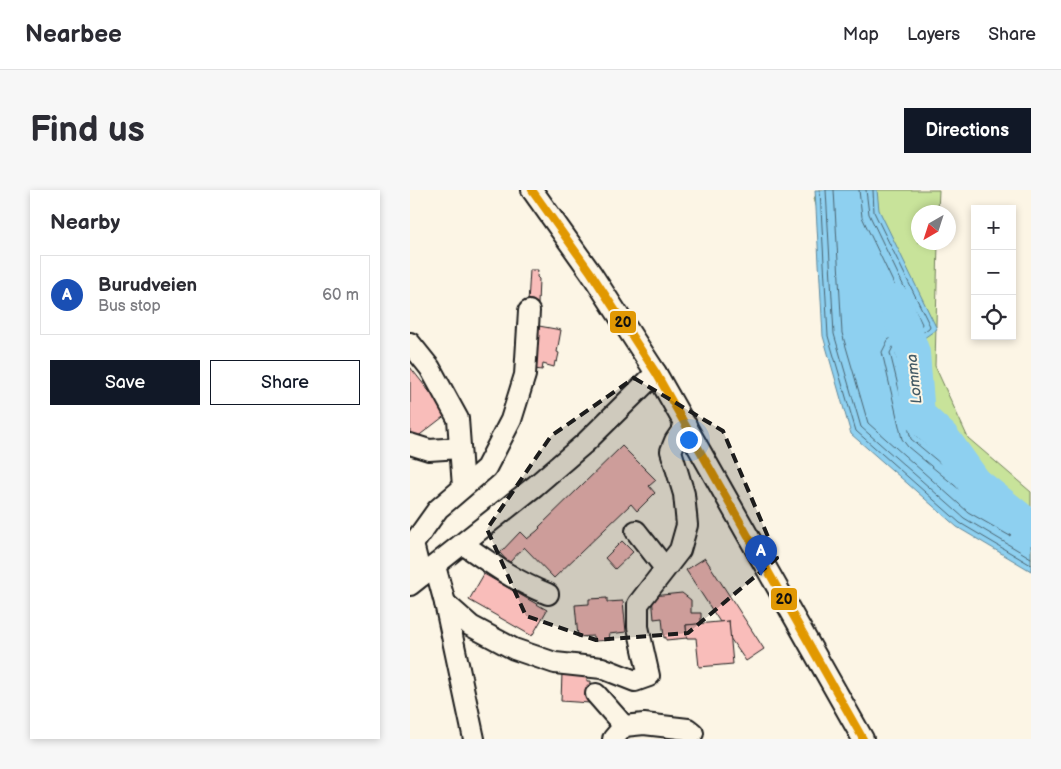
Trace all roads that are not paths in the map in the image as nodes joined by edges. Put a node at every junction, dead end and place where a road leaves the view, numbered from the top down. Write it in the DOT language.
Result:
graph roads {
  1 [pos="532,190"];
  2 [pos="529,311"];
  3 [pos="410,343"];
  4 [pos="656,372"];
  5 [pos="686,425"];
  6 [pos="410,444"];
  7 [pos="460,448"];
  8 [pos="463,487"];
  9 [pos="636,531"];
  10 [pos="463,544"];
  11 [pos="665,568"];
  12 [pos="422,576"];
  13 [pos="548,594"];
  14 [pos="445,603"];
  15 [pos="596,694"];
  16 [pos="619,732"];
  17 [pos="693,733"];
  18 [pos="474,739"];
  19 [pos="863,739"];
  1 -- 4 [label="street"];
  2 -- 8 [label="street"];
  3 -- 7 [label="street"];
  4 -- 5 [label="street"];
  4 -- 10 [label="street"];
  5 -- 11 [label="street"];
  5 -- 19 [label="street"];
  6 -- 7 [label="street"];
  7 -- 8 [label="street"];
  8 -- 12 [label="street"];
  9 -- 11 [label="street"];
  10 -- 12 [label="street"];
  10 -- 13 [label="street"];
  11 -- 14 [label="street"];
  12 -- 14 [label="street"];
  14 -- 18 [label="street"];
  15 -- 16 [label="street"];
  16 -- 17 [label="street"];
}
